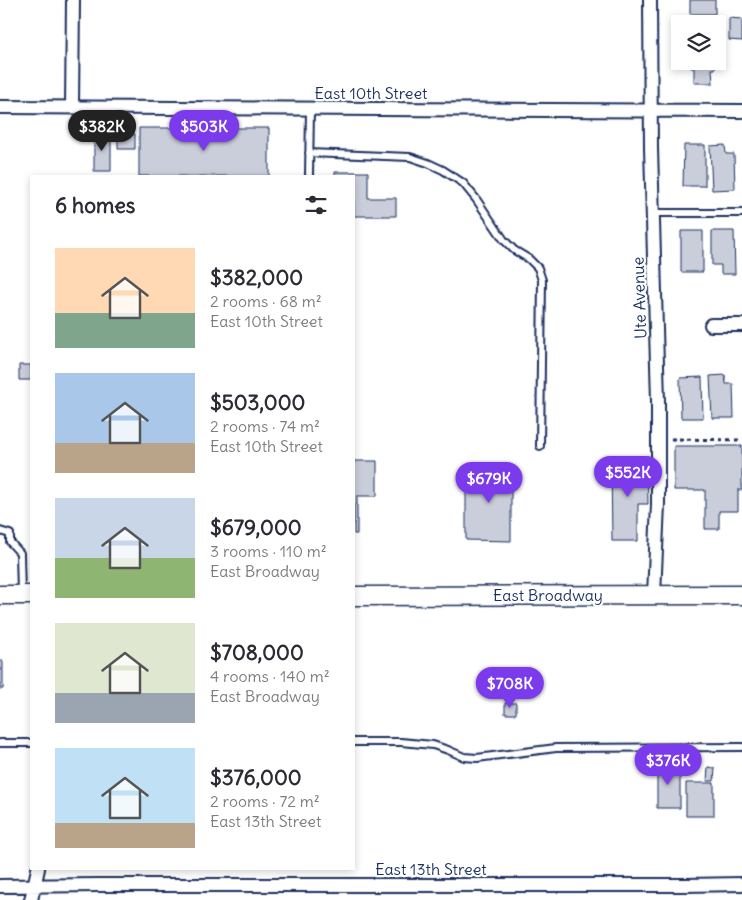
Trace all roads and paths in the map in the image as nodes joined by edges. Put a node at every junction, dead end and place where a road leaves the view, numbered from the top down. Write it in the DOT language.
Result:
graph roads {
  1 [pos="73,0"];
  2 [pos="650,0"];
  3 [pos="0,107"];
  4 [pos="72,107"];
  5 [pos="310,109"];
  6 [pos="742,111"];
  7 [pos="650,112"];
  8 [pos="309,153"];
  9 [pos="309,175"];
  10 [pos="653,213"];
  11 [pos="742,213"];
  12 [pos="711,325"];
  13 [pos="742,325"];
  14 [pos="658,440"];
  15 [pos="742,440"];
  16 [pos="540,446"];
  17 [pos="0,531"];
  18 [pos="742,594"];
  19 [pos="26,595"];
  20 [pos="654,595"];
  21 [pos="0,596"];
  22 [pos="355,596"];
  23 [pos="355,742"];
  24 [pos="0,743"];
  25 [pos="30,743"];
  26 [pos="742,747"];
  27 [pos="38,870"];
  28 [pos="742,884"];
  29 [pos="0,886"];
  30 [pos="34,886"];
  31 [pos="31,900"];
  1 -- 4 [label="street"];
  2 -- 7 [label="street, Ute Avenue"];
  3 -- 4 [label="street, East 10th Street"];
  4 -- 5 [label="street, East 10th Street"];
  5 -- 7 [label="street, East 10th Street"];
  5 -- 8 [label="lane"];
  6 -- 7 [label="street, East 10th Street"];
  7 -- 10 [label="street, Ute Avenue"];
  8 -- 9 [label="lane"];
  8 -- 16 [label="lane"];
  10 -- 11 [label="lane"];
  10 -- 14 [label="street, Ute Avenue"];
  12 -- 13 [label="street"];
  14 -- 15 [label="path"];
  14 -- 20 [label="street, Ute Avenue"];
  17 -- 19 [label="lane"];
  18 -- 20 [label="main road, East Broadway"];
  19 -- 21 [label="main road"];
  20 -- 22 [label="main road, East Broadway"];
  23 -- 26 [label="lane"];
  24 -- 25 [label="lane"];
  27 -- 30 [label="street"];
  28 -- 30 [label="street, East 13th Street"];
  29 -- 30 [label="street, East 13th Street"];
  30 -- 31 [label="street"];
}
